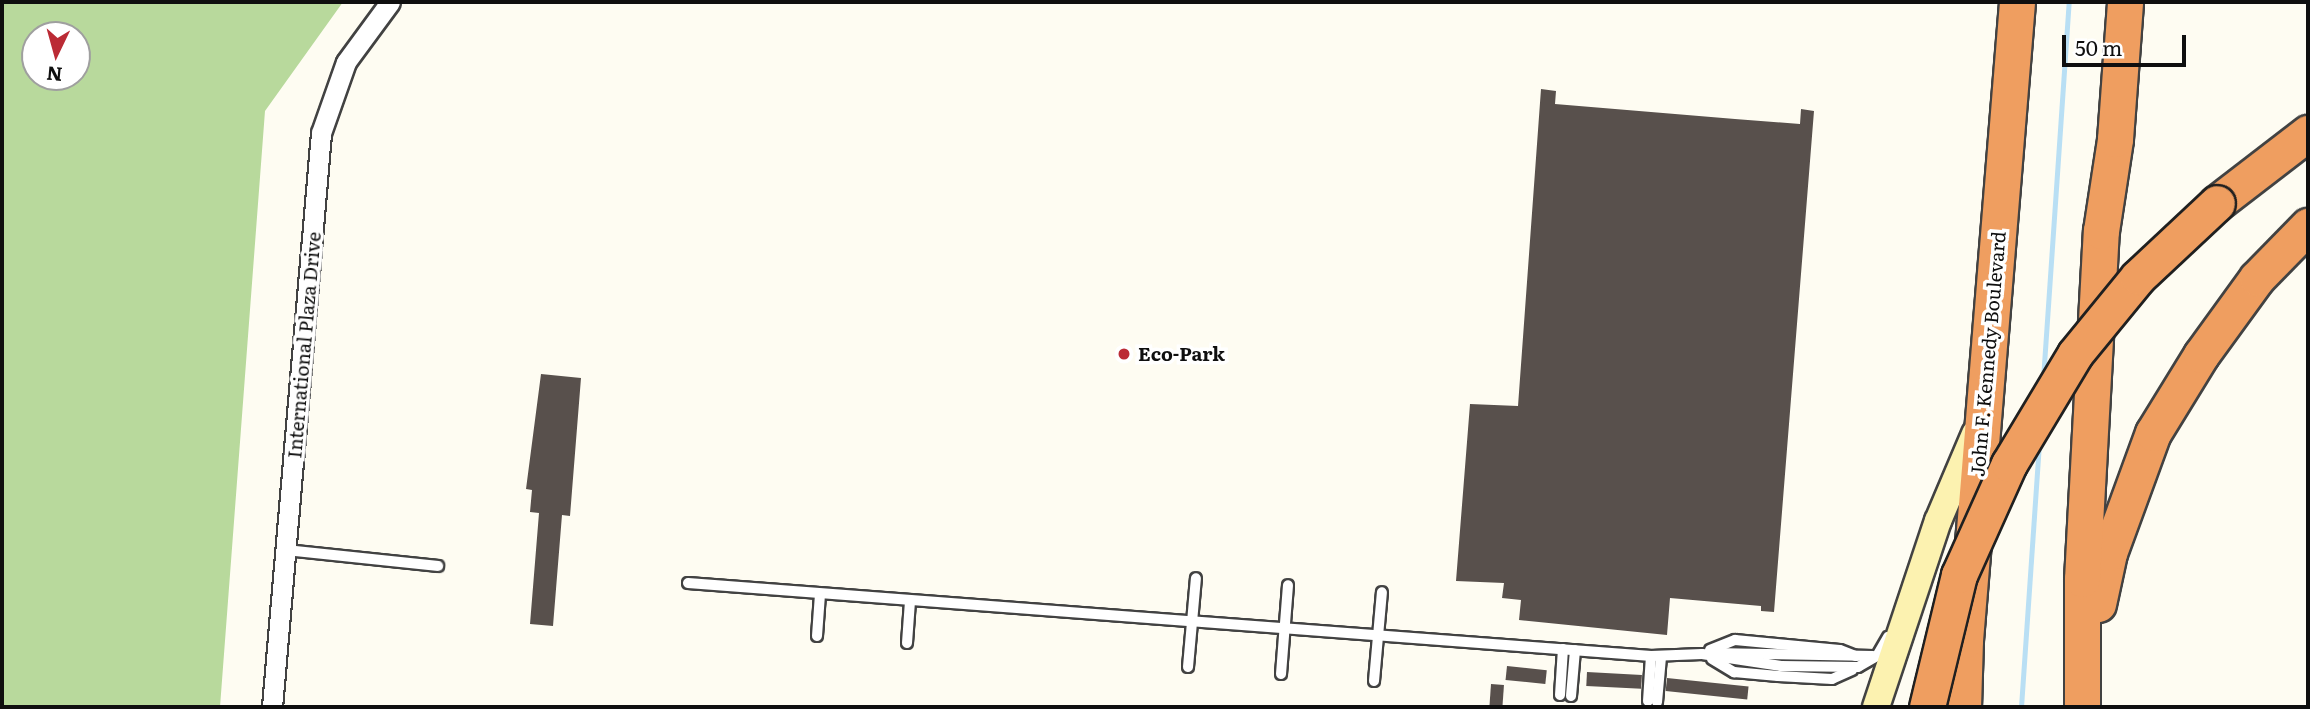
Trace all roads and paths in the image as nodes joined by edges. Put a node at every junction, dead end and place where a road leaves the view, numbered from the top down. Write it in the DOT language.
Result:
graph roads {
  1 [pos="390,2"];
  2 [pos="2017,2"];
  3 [pos="2125,2"];
  4 [pos="2308,132"];
  5 [pos="2308,226"];
  6 [pos="1983,413"];
  7 [pos="1938,521"];
  8 [pos="286,550"];
  9 [pos="438,566"];
  10 [pos="1196,578"];
  11 [pos="688,583"];
  12 [pos="1288,585"];
  13 [pos="1382,592"];
  14 [pos="820,594"];
  15 [pos="909,601"];
  16 [pos="1192,622"];
  17 [pos="1284,629"];
  18 [pos="817,636"];
  19 [pos="1378,636"];
  20 [pos="907,643"];
  21 [pos="1563,649"];
  22 [pos="1575,650"];
  23 [pos="1702,654"];
  24 [pos="2083,654"];
  25 [pos="1656,657"];
  26 [pos="1859,662"];
  27 [pos="1188,667"];
  28 [pos="1281,674"];
  29 [pos="1374,681"];
  30 [pos="1653,701"];
  31 [pos="272,707"];
  32 [pos="1877,707"];
  33 [pos="1927,707"];
  34 [pos="1963,707"];
  35 [pos="2081,707"];
  1 -- 8 [label="street, International Plaza Drive"];
  2 -- 6 [label="highway, John F. Kennedy Boulevard"];
  3 -- 24 [label="highway"];
  4 -- 33 [label="highway, bridge"];
  5 -- 24 [label="highway"];
  6 -- 7 [label="street"];
  6 -- 34 [label="highway, John F. Kennedy Boulevard"];
  7 -- 26 [label="lane"];
  7 -- 32 [label="street"];
  8 -- 9 [label="lane"];
  8 -- 31 [label="street, International Plaza Drive"];
  10 -- 16 [label="lane"];
  11 -- 14 [label="lane"];
  12 -- 17 [label="lane"];
  13 -- 19 [label="lane"];
  14 -- 15 [label="lane"];
  14 -- 18 [label="lane"];
  15 -- 16 [label="lane"];
  15 -- 20 [label="lane"];
  16 -- 17 [label="lane"];
  16 -- 27 [label="lane"];
  17 -- 19 [label="lane"];
  17 -- 28 [label="lane"];
  19 -- 21 [label="lane"];
  19 -- 29 [label="lane"];
  21 -- 22 [label="lane"];
  21 -- 22 [label="lane"];
  22 -- 25 [label="lane"];
  23 -- 25 [label="lane"];
  23 -- 26 [label="lane"];
  23 -- 26 [label="lane"];
  24 -- 35 [label="highway"];
  25 -- 30 [label="lane"];
}
